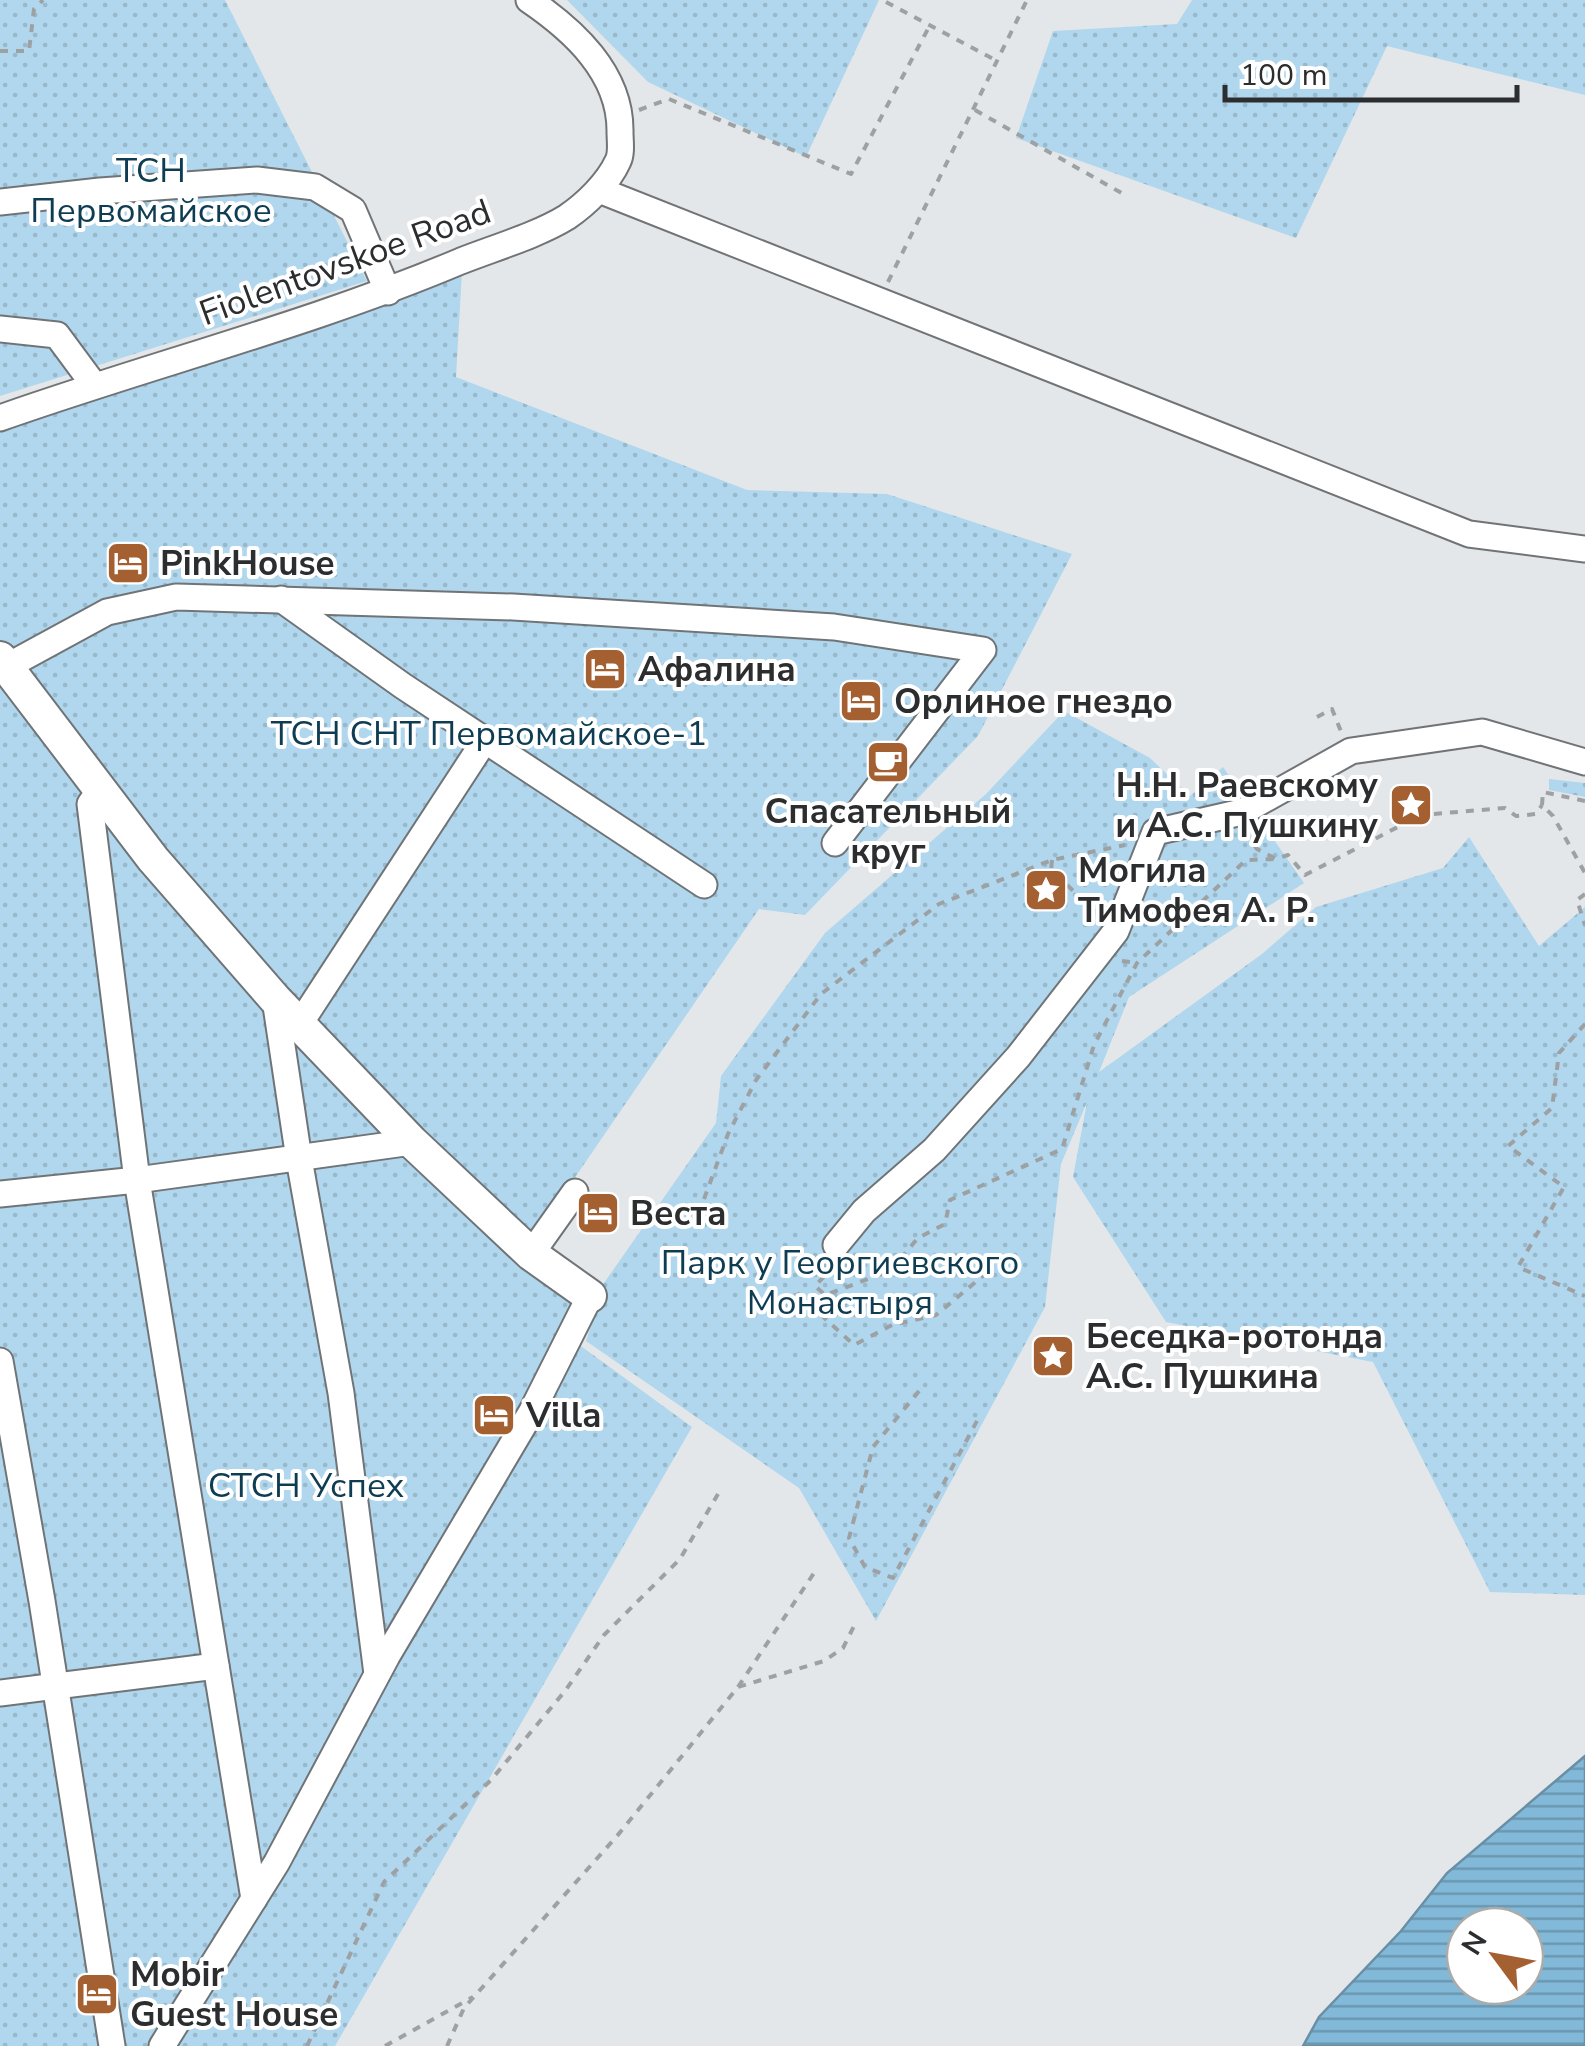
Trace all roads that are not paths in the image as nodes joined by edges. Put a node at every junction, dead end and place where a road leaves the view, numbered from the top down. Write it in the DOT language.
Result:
graph roads {
  1 [pos="529,0"];
  2 [pos="599,190"];
  3 [pos="0,202"];
  4 [pos="388,292"];
  5 [pos="0,329"];
  6 [pos="94,385"];
  7 [pos="0,418"];
  8 [pos="1585,548"];
  9 [pos="281,598"];
  10 [pos="3,662"];
  11 [pos="484,740"];
  12 [pos="1585,762"];
  13 [pos="100,790"];
  14 [pos="835,843"];
  15 [pos="704,886"];
  16 [pos="275,999"];
  17 [pos="300,1025"];
  18 [pos="412,1142"];
  19 [pos="298,1159"];
  20 [pos="137,1180"];
  21 [pos="574,1192"];
  22 [pos="0,1194"];
  23 [pos="838,1252"];
  24 [pos="531,1254"];
  25 [pos="590,1296"];
  26 [pos="0,1361"];
  27 [pos="216,1666"];
  28 [pos="378,1674"];
  29 [pos="55,1686"];
  30 [pos="0,1693"];
  31 [pos="254,1899"];
  32 [pos="112,2046"];
  33 [pos="162,2046"];
  1 -- 2 [label="street, Fiolentovskoe Road"];
  2 -- 4 [label="street, Fiolentovskoe Road"];
  2 -- 8 [label="street"];
  3 -- 4 [label="street"];
  4 -- 6 [label="street, Fiolentovskoe Road"];
  5 -- 6 [label="street"];
  6 -- 7 [label="street, Fiolentovskoe Road"];
  9 -- 10 [label="street"];
  9 -- 11 [label="street"];
  9 -- 14 [label="street"];
  10 -- 13 [label="main road"];
  11 -- 15 [label="street"];
  11 -- 17 [label="street"];
  12 -- 23 [label="street"];
  13 -- 16 [label="main road"];
  13 -- 20 [label="street"];
  16 -- 17 [label="main road"];
  16 -- 19 [label="street"];
  17 -- 18 [label="main road"];
  18 -- 19 [label="street"];
  18 -- 24 [label="main road"];
  19 -- 20 [label="street"];
  19 -- 28 [label="street"];
  20 -- 22 [label="street"];
  20 -- 27 [label="street"];
  21 -- 24 [label="street"];
  24 -- 25 [label="main road"];
  25 -- 28 [label="street"];
  26 -- 29 [label="street"];
  27 -- 29 [label="street"];
  27 -- 31 [label="street"];
  28 -- 31 [label="street"];
  29 -- 30 [label="street"];
  29 -- 32 [label="street"];
  31 -- 33 [label="street"];
}
